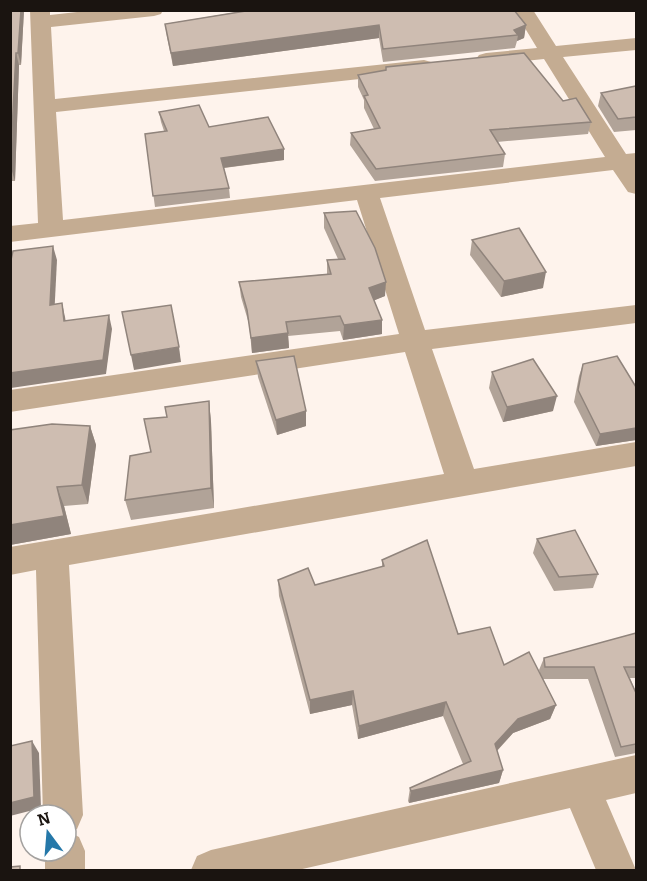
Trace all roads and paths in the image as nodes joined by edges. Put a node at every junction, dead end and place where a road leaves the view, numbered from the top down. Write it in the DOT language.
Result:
graph roads {
  1 [pos="154,10"];
  2 [pos="523,10"];
  3 [pos="40,16"];
  4 [pos="636,44"];
  5 [pos="550,52"];
  6 [pos="468,61"];
  7 [pos="444,64"];
  8 [pos="45,107"];
  9 [pos="628,161"];
  10 [pos="636,187"];
  11 [pos="366,192"];
  12 [pos="51,229"];
  13 [pos="10,234"];
  14 [pos="636,314"];
  15 [pos="415,341"];
  16 [pos="10,401"];
  17 [pos="636,454"];
  18 [pos="463,484"];
  19 [pos="52,554"];
  20 [pos="10,561"];
  21 [pos="636,774"];
  22 [pos="581,786"];
  23 [pos="62,803"];
  24 [pos="211,870"];
  25 [pos="616,870"];
  1 -- 3 [label="street"];
  2 -- 5 [label="street"];
  3 -- 8 [label="street"];
  4 -- 5 [label="street"];
  5 -- 6 [label="street"];
  5 -- 9 [label="street"];
  7 -- 8 [label="street"];
  8 -- 12 [label="street"];
  9 -- 10 [label="street"];
  9 -- 11 [label="street"];
  11 -- 12 [label="street"];
  11 -- 15 [label="street"];
  12 -- 13 [label="street"];
  14 -- 15 [label="street"];
  15 -- 16 [label="street"];
  15 -- 18 [label="street"];
  17 -- 18 [label="street"];
  18 -- 19 [label="street"];
  19 -- 20 [label="street"];
  19 -- 23 [label="street"];
  21 -- 22 [label="street"];
  22 -- 24 [label="street"];
  22 -- 25 [label="street"];
}
